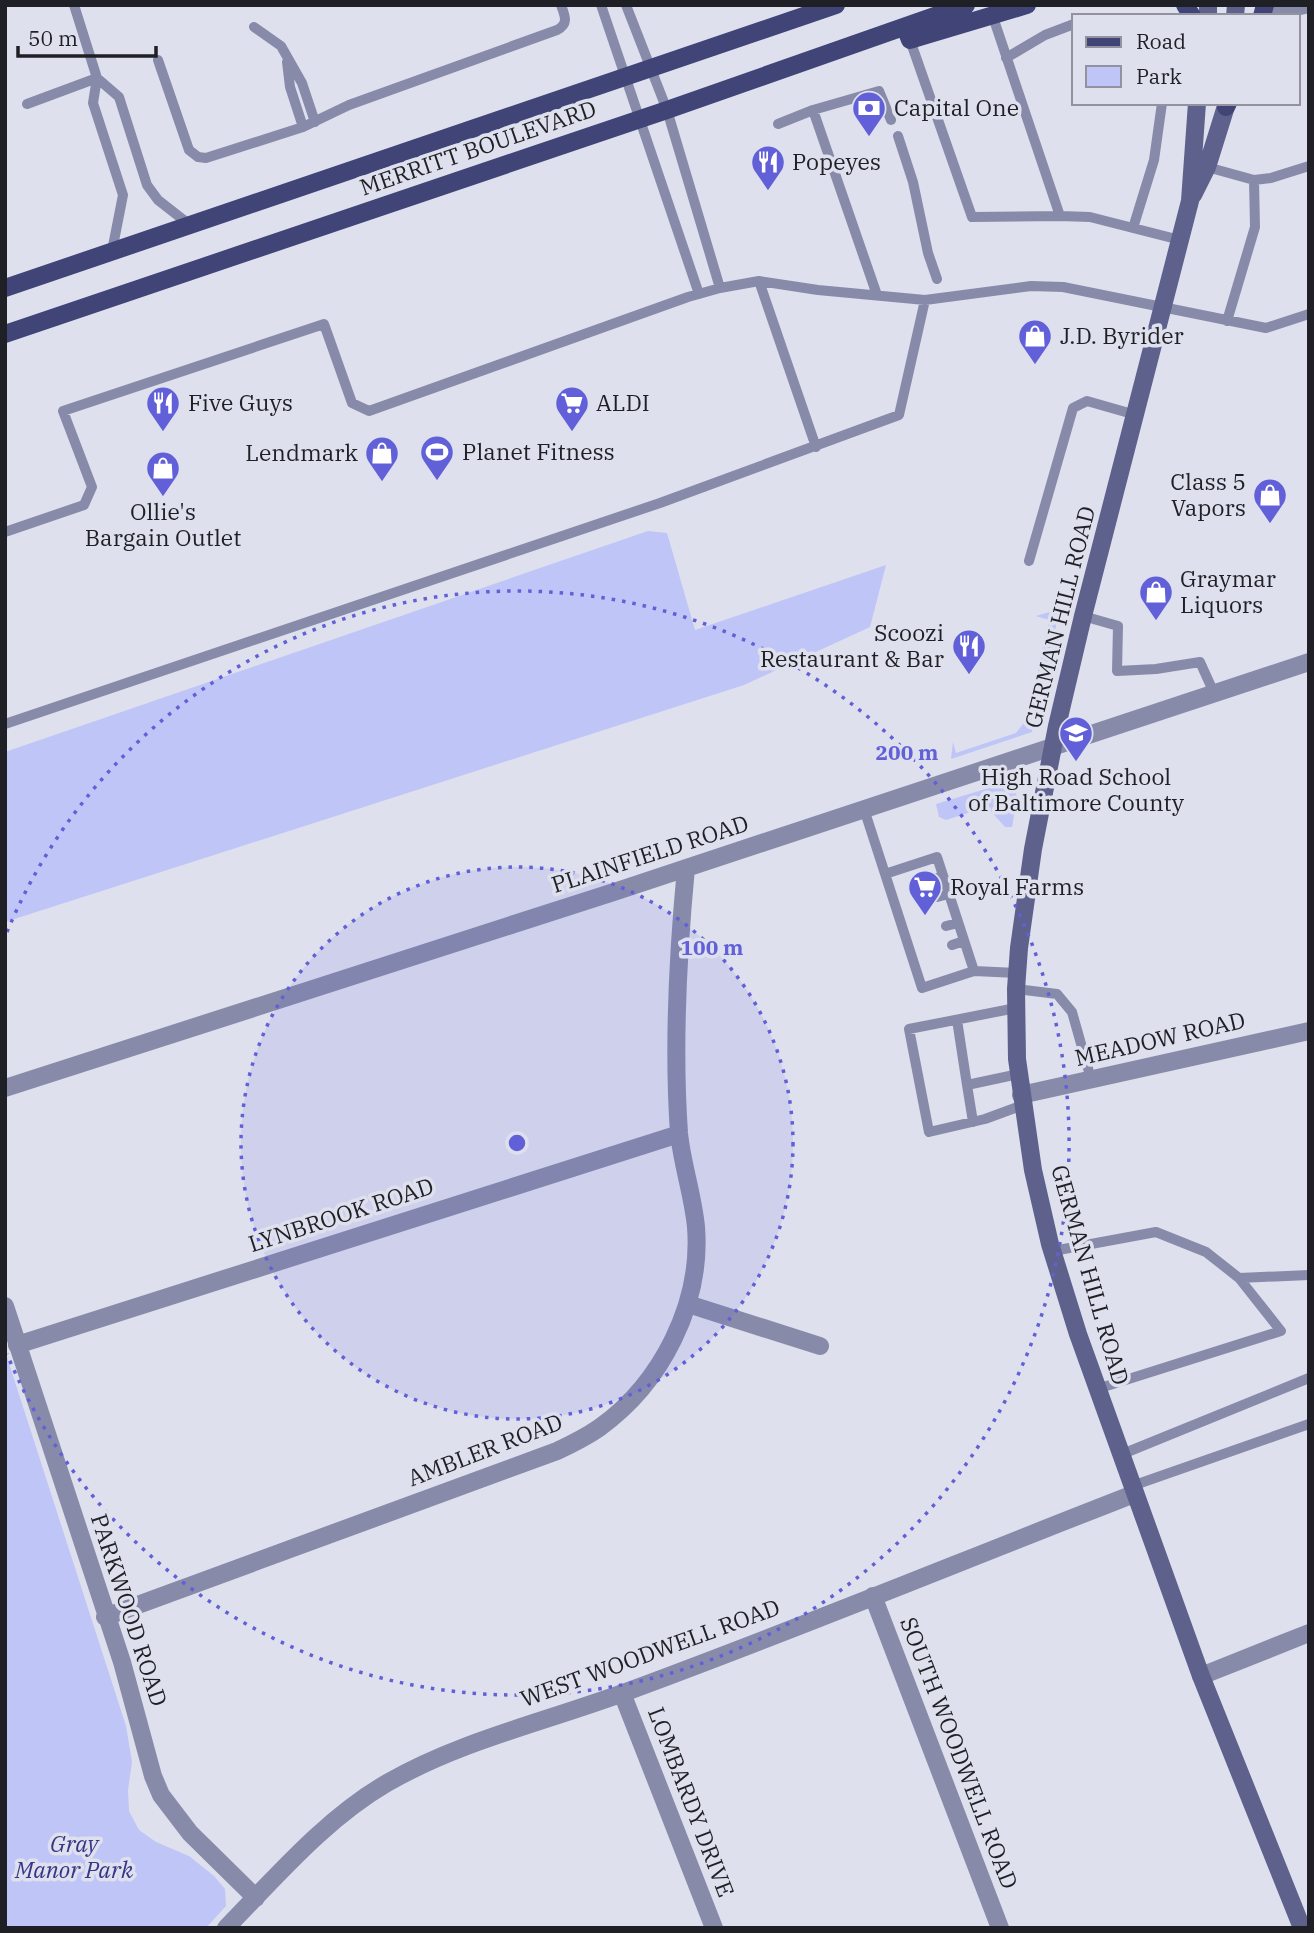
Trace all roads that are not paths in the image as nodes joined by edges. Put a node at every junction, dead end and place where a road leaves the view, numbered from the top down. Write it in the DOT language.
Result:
graph roads {
  1 [pos="74,5"];
  2 [pos="561,5"];
  3 [pos="601,5"];
  4 [pos="626,5"];
  5 [pos="836,5"];
  6 [pos="966,5"];
  7 [pos="1027,5"];
  8 [pos="1309,8"];
  9 [pos="1264,10"];
  10 [pos="993,17"];
  11 [pos="1072,25"];
  12 [pos="254,27"];
  13 [pos="908,33"];
  14 [pos="287,58"];
  15 [pos="1006,58"];
  16 [pos="158,60"];
  17 [pos="649,69"];
  18 [pos="625,77"];
  19 [pos="97,78"];
  20 [pos="27,104"];
  21 [pos="1162,105"];
  22 [pos="1197,105"];
  23 [pos="1227,105"];
  24 [pos="667,110"];
  25 [pos="813,110"];
  26 [pos="639,120"];
  27 [pos="891,121"];
  28 [pos="315,122"];
  29 [pos="778,124"];
  30 [pos="303,127"];
  31 [pos="898,136"];
  32 [pos="1309,166"];
  33 [pos="1207,167"];
  34 [pos="1254,180"];
  35 [pos="1190,201"];
  36 [pos="1060,216"];
  37 [pos="190,225"];
  38 [pos="1133,228"];
  39 [pos="1180,240"];
  40 [pos="113,251"];
  41 [pos="937,279"];
  42 [pos="759,281"];
  43 [pos="5,288"];
  44 [pos="720,288"];
  45 [pos="699,294"];
  46 [pos="877,295"];
  47 [pos="926,300"];
  48 [pos="1163,308"];
  49 [pos="1309,314"];
  50 [pos="1227,321"];
  51 [pos="5,334"];
  52 [pos="1137,415"];
  53 [pos="816,447"];
  54 [pos="5,532"];
  55 [pos="1028,561"];
  56 [pos="1083,616"];
  57 [pos="1309,662"];
  58 [pos="1214,693"];
  59 [pos="5,724"];
  60 [pos="1053,747"];
  61 [pos="864,809"];
  62 [pos="686,868"];
  63 [pos="886,874"];
  64 [pos="943,876"];
  65 [pos="931,880"];
  66 [pos="949,894"];
  67 [pos="937,897"];
  68 [pos="958,923"];
  69 [pos="946,926"];
  70 [pos="964,941"];
  71 [pos="952,945"];
  72 [pos="974,971"];
  73 [pos="1017,981"];
  74 [pos="1016,1007"];
  75 [pos="957,1020"];
  76 [pos="1309,1031"];
  77 [pos="1019,1074"];
  78 [pos="1091,1079"];
  79 [pos="967,1085"];
  80 [pos="5,1088"];
  81 [pos="1022,1100"];
  82 [pos="973,1122"];
  83 [pos="679,1134"];
  84 [pos="1053,1251"];
  85 [pos="1309,1275"];
  86 [pos="1239,1278"];
  87 [pos="688,1304"];
  88 [pos="5,1306"];
  89 [pos="18,1345"];
  90 [pos="820,1346"];
  91 [pos="1309,1378"];
  92 [pos="1097,1388"];
  93 [pos="1309,1424"];
  94 [pos="1120,1455"];
  95 [pos="1133,1490"];
  96 [pos="873,1596"];
  97 [pos="105,1617"];
  98 [pos="1309,1633"];
  99 [pos="1202,1676"];
  100 [pos="622,1693"];
  101 [pos="256,1898"];
  102 [pos="1303,1920"];
  103 [pos="226,1928"];
  104 [pos="714,1928"];
  105 [pos="1000,1928"];
  1 -- 19 [label="lane"];
  2 -- 28 [label="lane"];
  3 -- 18 [label="lane"];
  4 -- 17 [label="lane"];
  5 -- 17 [label="main road, MERRITT BOULEVARD"];
  6 -- 13 [label="main road, MERRITT BOULEVARD"];
  7 -- 10 [label="main road"];
  8 -- 9 [label="lane"];
  10 -- 13 [label="main road"];
  10 -- 15 [label="lane"];
  11 -- 15 [label="lane"];
  12 -- 14 [label="lane"];
  13 -- 24 [label="main road, MERRITT BOULEVARD"];
  13 -- 36 [label="lane"];
  14 -- 28 [label="lane"];
  14 -- 30 [label="lane"];
  15 -- 36 [label="lane"];
  16 -- 30 [label="lane"];
  17 -- 18 [label="main road, MERRITT BOULEVARD"];
  17 -- 24 [label="lane"];
  18 -- 26 [label="lane"];
  18 -- 37 [label="main road, MERRITT BOULEVARD"];
  19 -- 20 [label="lane"];
  19 -- 37 [label="lane"];
  19 -- 40 [label="lane"];
  21 -- 38 [label="lane"];
  22 -- 35 [label="street, GERMAN HILL ROAD"];
  23 -- 33 [label="street, GERMAN HILL ROAD"];
  24 -- 26 [label="main road, MERRITT BOULEVARD"];
  24 -- 44 [label="lane"];
  25 -- 27 [label="lane"];
  25 -- 29 [label="lane"];
  25 -- 46 [label="lane"];
  26 -- 45 [label="lane"];
  26 -- 51 [label="main road, MERRITT BOULEVARD"];
  28 -- 30 [label="lane"];
  31 -- 41 [label="lane"];
  32 -- 34 [label="lane"];
  33 -- 34 [label="lane"];
  33 -- 35 [label="street, GERMAN HILL ROAD"];
  34 -- 50 [label="lane"];
  35 -- 39 [label="street, GERMAN HILL ROAD"];
  36 -- 38 [label="lane"];
  37 -- 40 [label="main road, MERRITT BOULEVARD"];
  38 -- 39 [label="lane"];
  39 -- 48 [label="street, GERMAN HILL ROAD"];
  40 -- 43 [label="main road, MERRITT BOULEVARD"];
  42 -- 44 [label="lane"];
  42 -- 46 [label="lane"];
  42 -- 53 [label="lane"];
  44 -- 45 [label="lane"];
  45 -- 54 [label="lane"];
  46 -- 47 [label="lane"];
  47 -- 48 [label="lane"];
  47 -- 53 [label="lane"];
  48 -- 50 [label="lane"];
  48 -- 52 [label="street, GERMAN HILL ROAD"];
  49 -- 50 [label="lane"];
  52 -- 55 [label="lane"];
  52 -- 56 [label="street, GERMAN HILL ROAD"];
  53 -- 59 [label="lane"];
  56 -- 58 [label="lane"];
  56 -- 60 [label="street, GERMAN HILL ROAD"];
  57 -- 58 [label="street, PLAINFIELD ROAD"];
  58 -- 60 [label="street, PLAINFIELD ROAD"];
  60 -- 61 [label="street, PLAINFIELD ROAD"];
  60 -- 73 [label="street, GERMAN HILL ROAD"];
  61 -- 62 [label="street, PLAINFIELD ROAD"];
  61 -- 63 [label="lane"];
  62 -- 80 [label="street, PLAINFIELD ROAD"];
  62 -- 83 [label="street, AMBLER ROAD"];
  63 -- 64 [label="lane"];
  63 -- 72 [label="lane"];
  64 -- 65 [label="lane"];
  64 -- 66 [label="lane"];
  66 -- 67 [label="lane"];
  66 -- 68 [label="lane"];
  68 -- 69 [label="lane"];
  68 -- 70 [label="lane"];
  70 -- 71 [label="lane"];
  70 -- 72 [label="lane"];
  72 -- 73 [label="lane"];
  73 -- 74 [label="street, GERMAN HILL ROAD"];
  73 -- 78 [label="lane"];
  74 -- 75 [label="lane"];
  74 -- 77 [label="street, GERMAN HILL ROAD"];
  75 -- 79 [label="lane"];
  75 -- 82 [label="lane"];
  76 -- 78 [label="street, MEADOW ROAD"];
  77 -- 79 [label="lane"];
  77 -- 81 [label="street, GERMAN HILL ROAD"];
  78 -- 81 [label="street, MEADOW ROAD"];
  79 -- 82 [label="lane"];
  81 -- 82 [label="lane"];
  81 -- 84 [label="street, GERMAN HILL ROAD"];
  83 -- 87 [label="street, AMBLER ROAD"];
  83 -- 89 [label="street, LYNBROOK ROAD"];
  84 -- 86 [label="lane"];
  84 -- 92 [label="street, GERMAN HILL ROAD"];
  85 -- 86 [label="lane"];
  86 -- 92 [label="lane"];
  87 -- 90 [label="street"];
  87 -- 97 [label="street, AMBLER ROAD"];
  88 -- 89 [label="street, PARKWOOD ROAD"];
  89 -- 97 [label="street, PARKWOOD ROAD"];
  91 -- 94 [label="lane"];
  92 -- 94 [label="street, GERMAN HILL ROAD"];
  93 -- 95 [label="lane"];
  94 -- 95 [label="street, GERMAN HILL ROAD"];
  95 -- 96 [label="street, WEST WOODWELL ROAD"];
  95 -- 99 [label="street, GERMAN HILL ROAD"];
  96 -- 100 [label="street, WEST WOODWELL ROAD"];
  96 -- 105 [label="street, SOUTH WOODWELL ROAD"];
  97 -- 101 [label="street, PARKWOOD ROAD"];
  98 -- 99 [label="street"];
  99 -- 102 [label="street, GERMAN HILL ROAD"];
  100 -- 101 [label="street, WEST WOODWELL ROAD"];
  100 -- 104 [label="street, LOMBARDY DRIVE"];
  101 -- 103 [label="street, WEST WOODWELL ROAD"];
}
